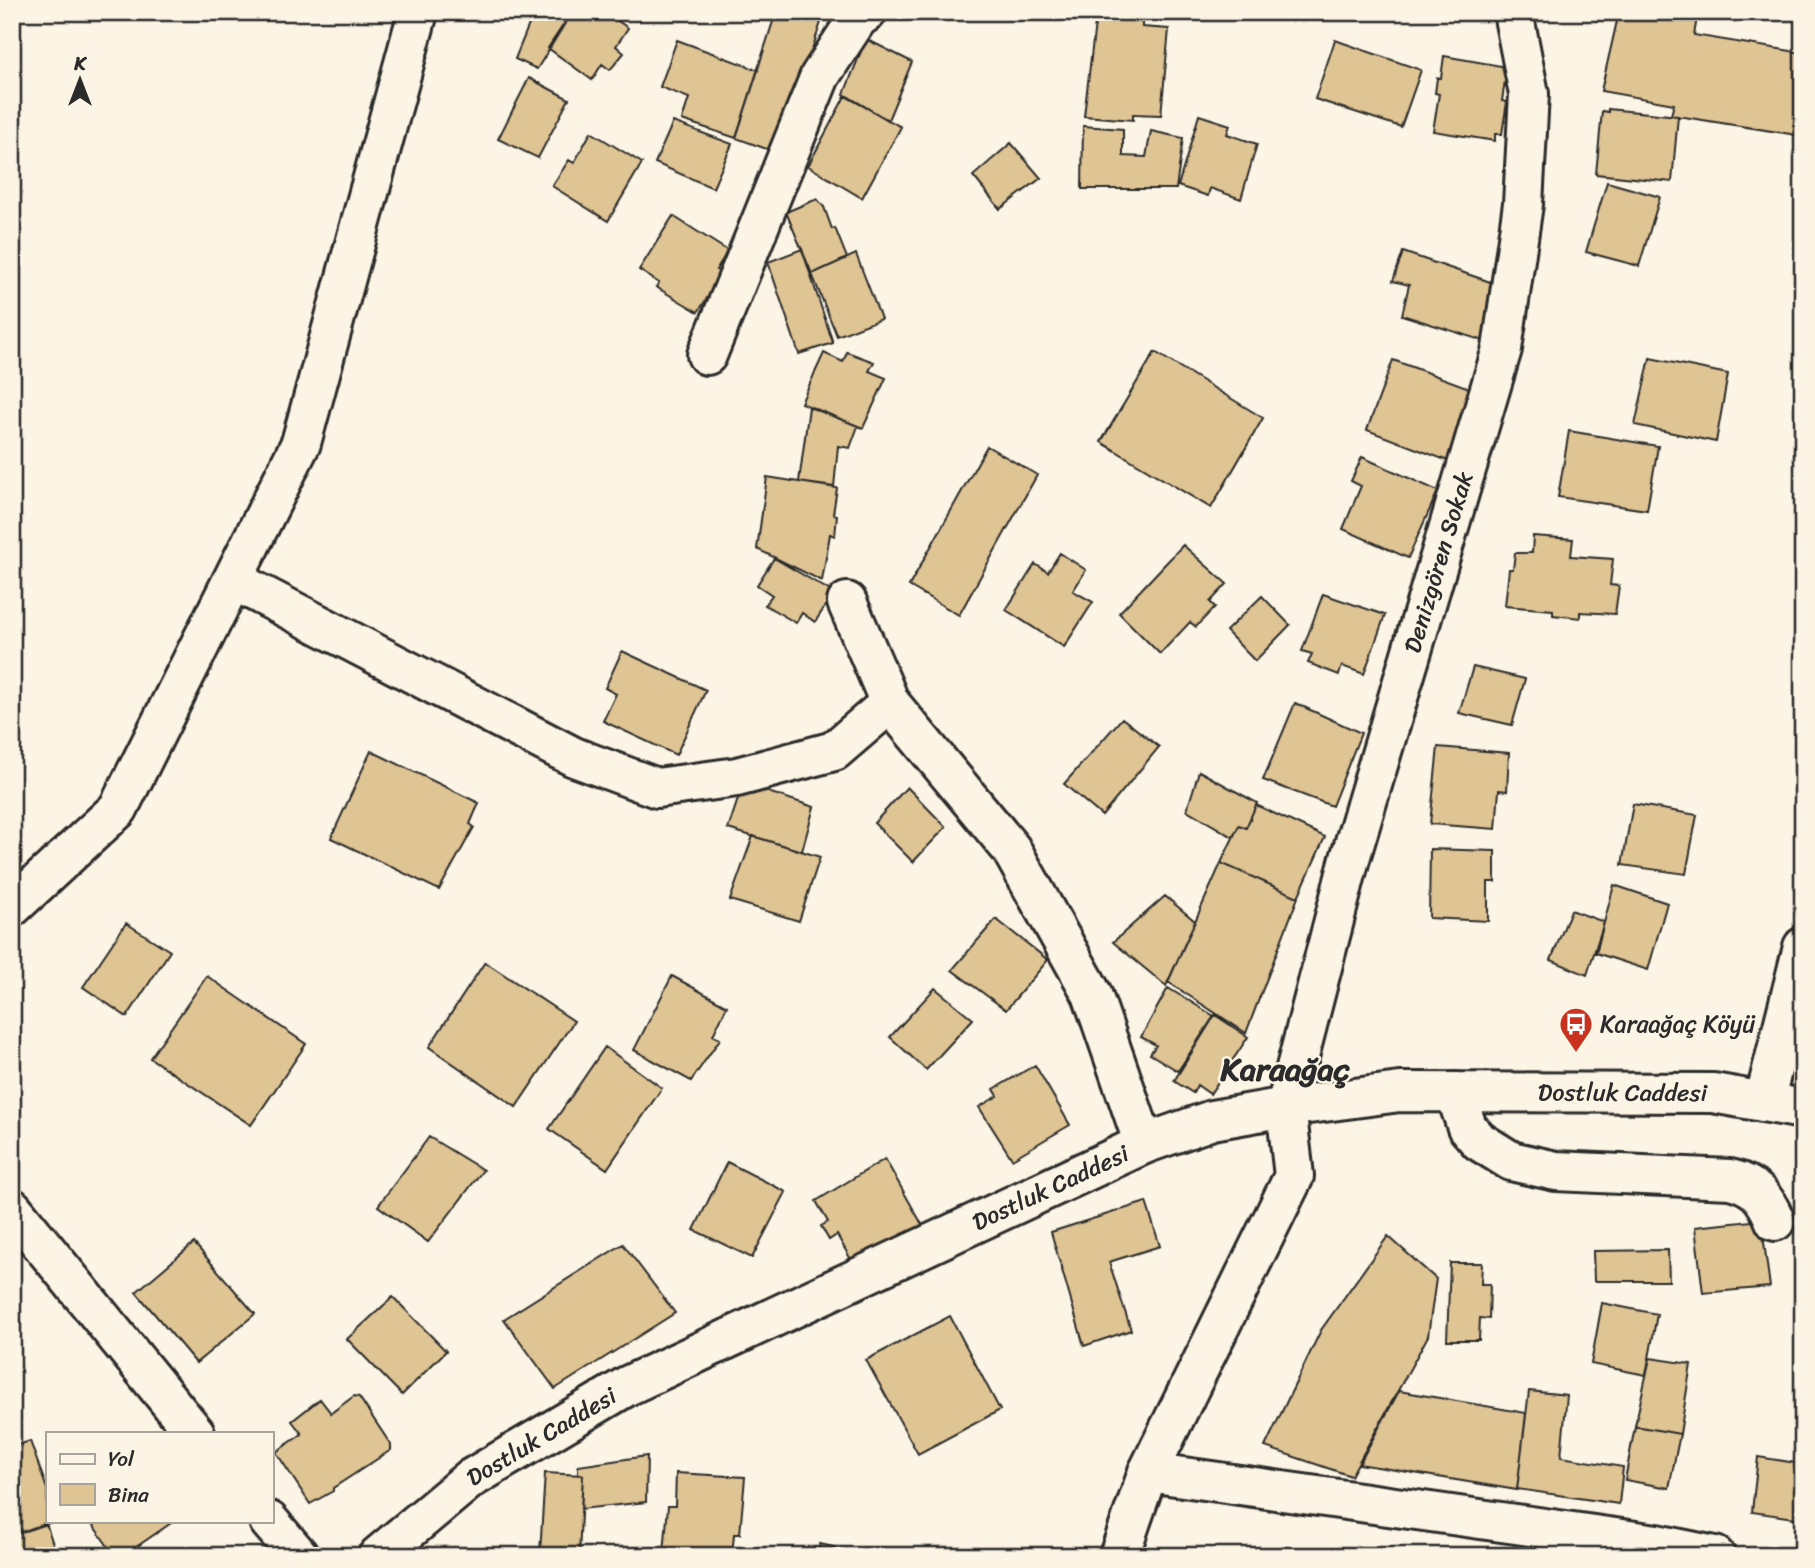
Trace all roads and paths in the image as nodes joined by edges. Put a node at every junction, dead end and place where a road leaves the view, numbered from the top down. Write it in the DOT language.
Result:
graph roads {
  1 [pos="418,12"];
  2 [pos="867,12"];
  3 [pos="1513,12"];
  4 [pos="706,355"];
  5 [pos="233,580"];
  6 [pos="847,602"];
  7 [pos="890,703"];
  8 [pos="12,907"];
  9 [pos="1803,947"];
  10 [pos="1455,1092"];
  11 [pos="1764,1102"];
  12 [pos="1286,1107"];
  13 [pos="1803,1109"];
  14 [pos="1144,1144"];
  15 [pos="12,1208"];
  16 [pos="1775,1221"];
  17 [pos="194,1432"];
  18 [pos="1148,1472"];
  19 [pos="270,1522"];
  20 [pos="1655,1550"];
  21 [pos="299,1556"];
  22 [pos="378,1556"];
  23 [pos="1119,1556"];
  24 [pos="1715,1556"];
  1 -- 5 [label="street"];
  2 -- 4 [label="street"];
  3 -- 12 [label="street, Denizgören Sokak"];
  5 -- 7 [label="street"];
  5 -- 8 [label="street"];
  6 -- 7 [label="street"];
  7 -- 14 [label="street"];
  9 -- 11 [label="street"];
  10 -- 11 [label="street, Dostluk Caddesi"];
  10 -- 12 [label="street, Dostluk Caddesi"];
  10 -- 16 [label="street"];
  11 -- 13 [label="street, Dostluk Caddesi"];
  12 -- 14 [label="street, Dostluk Caddesi"];
  12 -- 18 [label="street"];
  14 -- 22 [label="street, Dostluk Caddesi"];
  15 -- 17 [label="street"];
  18 -- 20 [label="street"];
  18 -- 23 [label="street"];
  19 -- 21 [label="street"];
  20 -- 24 [label="street"];
}
